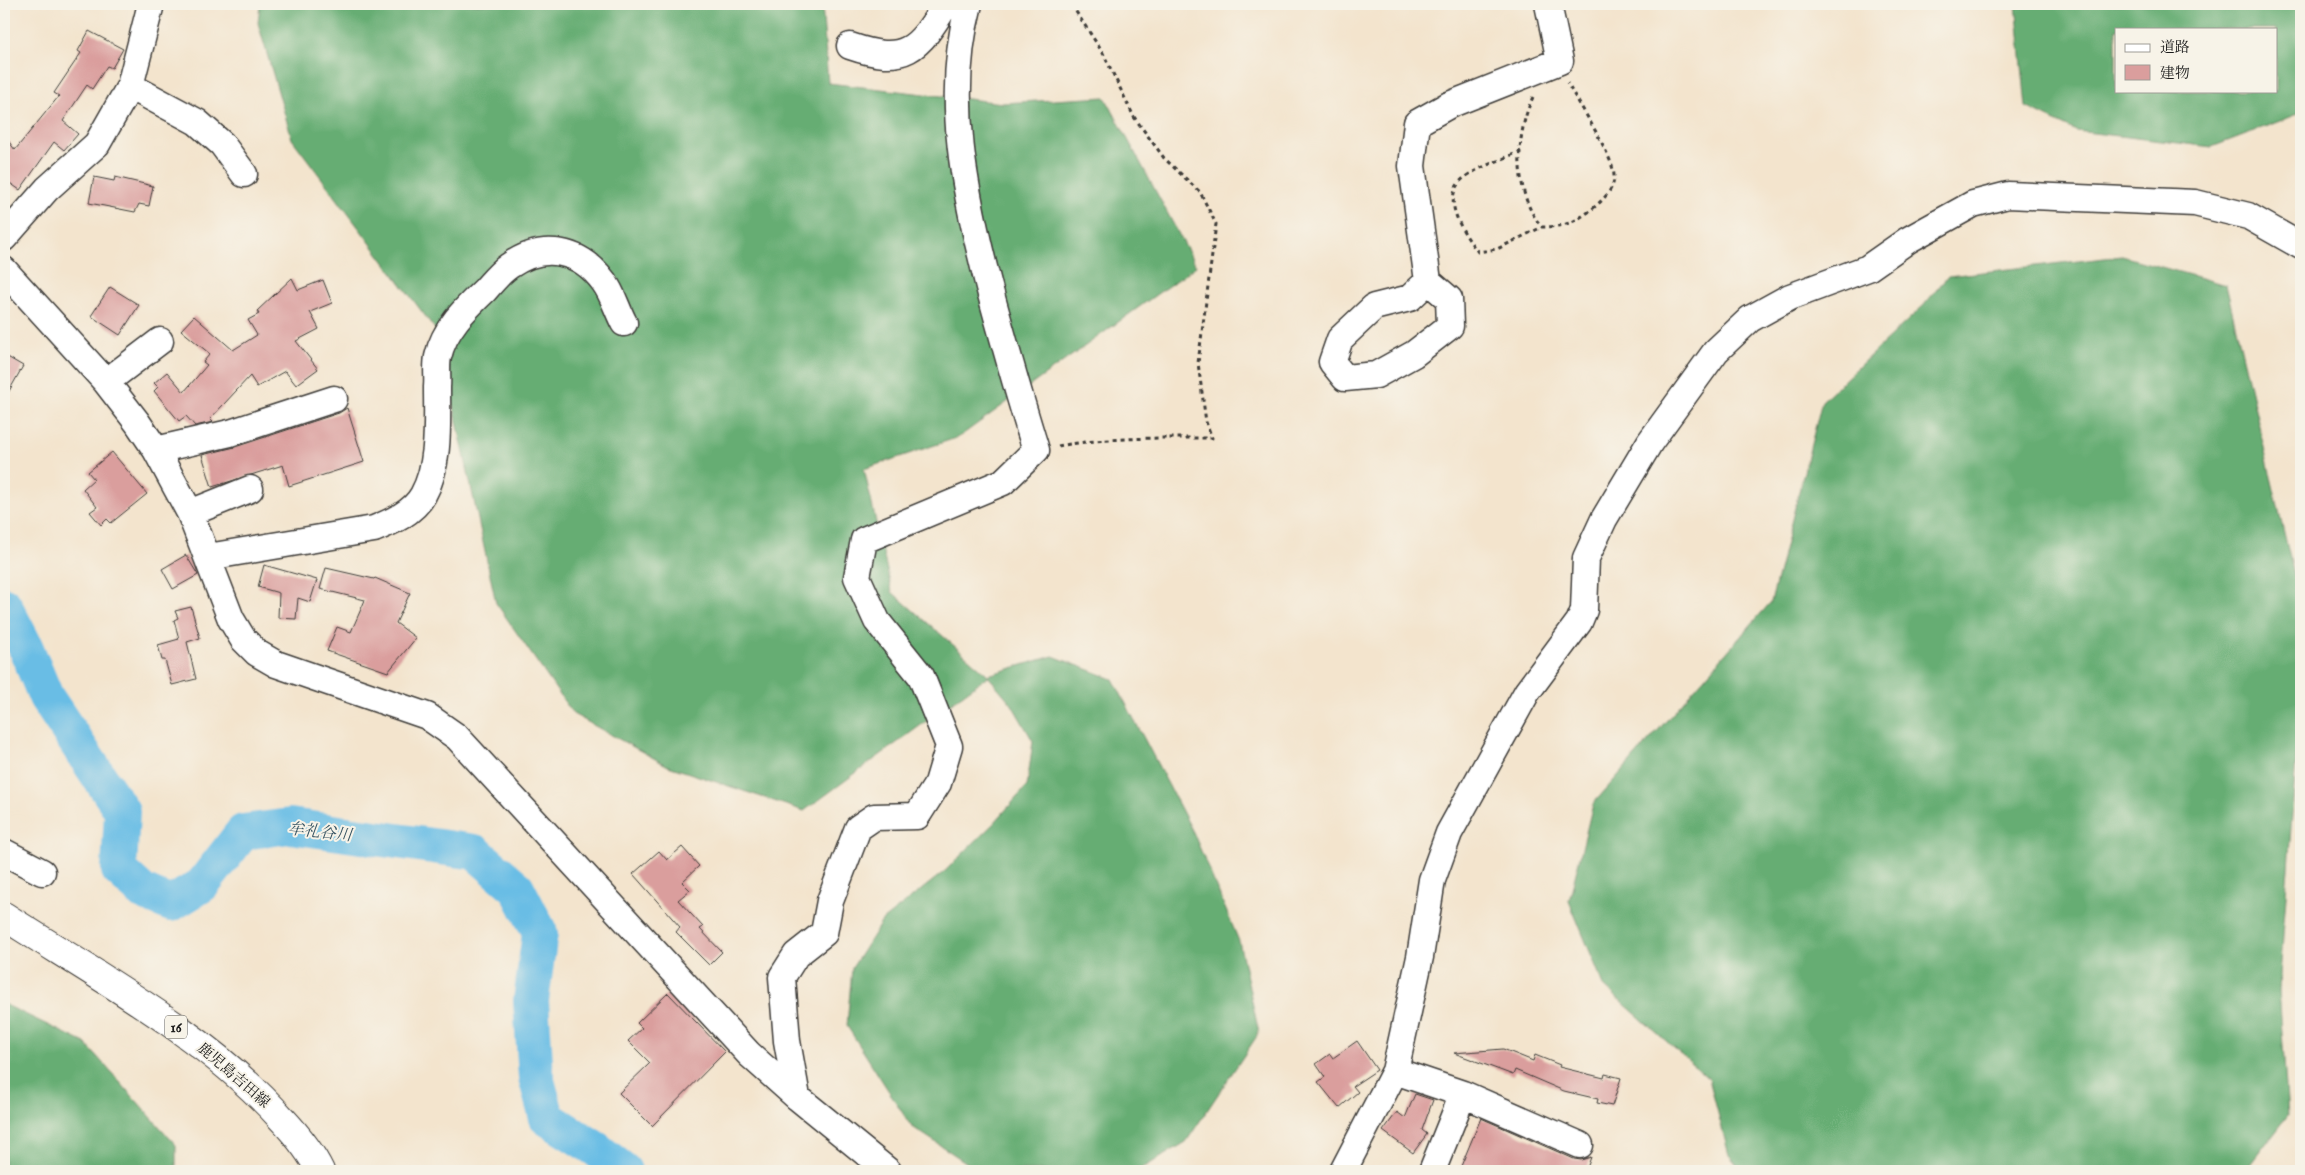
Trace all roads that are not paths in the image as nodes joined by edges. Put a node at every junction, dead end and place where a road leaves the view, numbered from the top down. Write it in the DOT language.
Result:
graph roads {
  1 [pos="151,4"];
  2 [pos="946,4"];
  3 [pos="969,4"];
  4 [pos="1548,4"];
  5 [pos="850,46"];
  6 [pos="130,86"];
  7 [pos="244,174"];
  8 [pos="4,238"];
  9 [pos="2301,246"];
  10 [pos="4,270"];
  11 [pos="1428,281"];
  12 [pos="624,323"];
  13 [pos="160,341"];
  14 [pos="106,382"];
  15 [pos="334,399"];
  16 [pos="156,450"];
  17 [pos="250,489"];
  18 [pos="190,513"];
  19 [pos="208,557"];
  20 [pos="4,852"];
  21 [pos="42,872"];
  22 [pos="4,916"];
  23 [pos="1395,1071"];
  24 [pos="1463,1094"];
  25 [pos="797,1098"];
  26 [pos="1580,1145"];
  27 [pos="320,1171"];
  28 [pos="888,1171"];
  29 [pos="1343,1171"];
  30 [pos="1432,1171"];
  1 -- 6 [label="street"];
  2 -- 5 [label="street"];
  3 -- 25 [label="street"];
  4 -- 11 [label="street"];
  6 -- 7 [label="street"];
  6 -- 8 [label="street"];
  9 -- 23 [label="street"];
  10 -- 14 [label="street"];
  12 -- 19 [label="street"];
  13 -- 14 [label="street"];
  14 -- 16 [label="street"];
  15 -- 16 [label="street"];
  16 -- 18 [label="street"];
  17 -- 18 [label="street"];
  18 -- 19 [label="street"];
  19 -- 25 [label="street"];
  20 -- 21 [label="street"];
  22 -- 27 [label="main road, 鹿児島吉田線 / 16"];
  23 -- 24 [label="street"];
  23 -- 29 [label="street"];
  24 -- 26 [label="street"];
  24 -- 30 [label="street"];
  25 -- 28 [label="street"];
}
